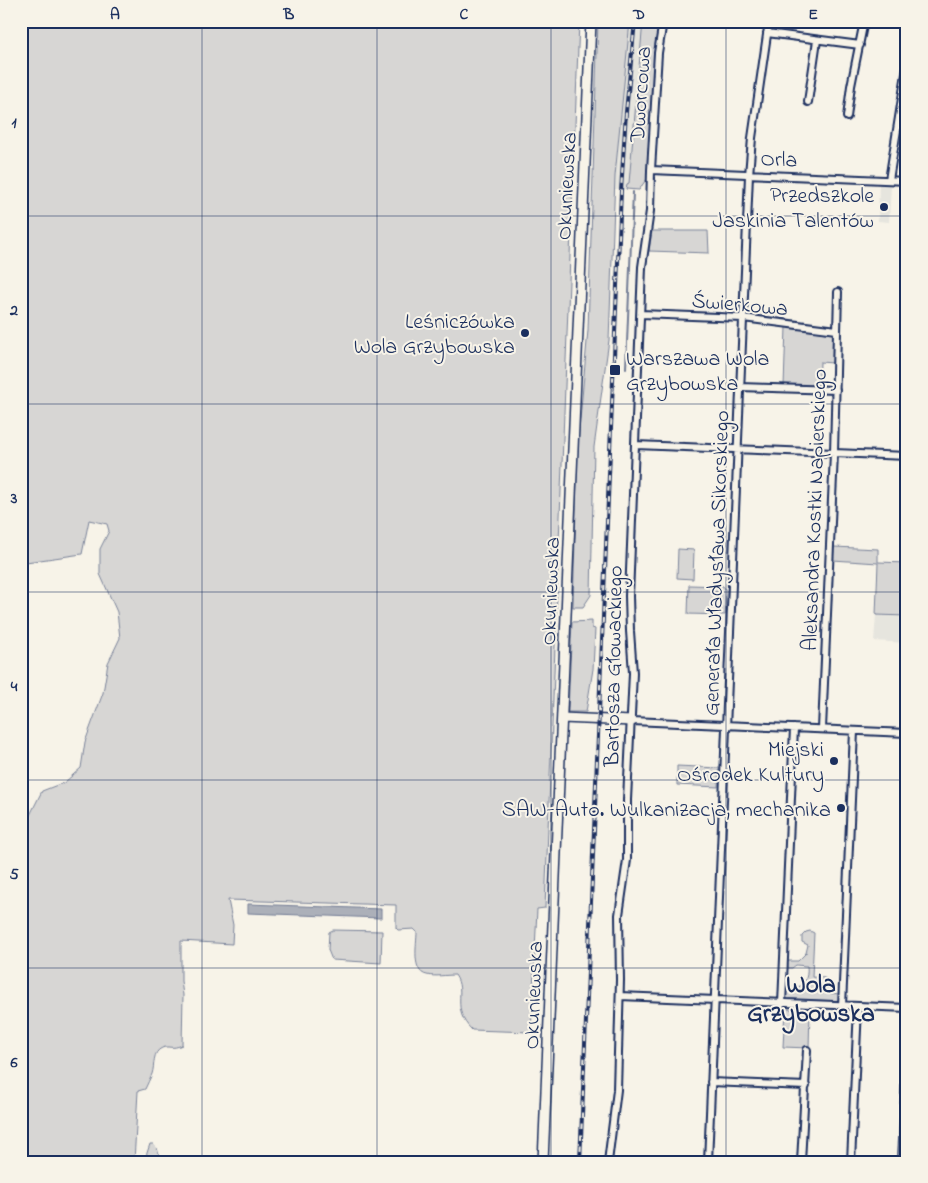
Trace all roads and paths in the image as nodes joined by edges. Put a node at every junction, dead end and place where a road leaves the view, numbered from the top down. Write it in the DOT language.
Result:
graph roads {
  1 [pos="591,21"];
  2 [pos="663,21"];
  3 [pos="769,21"];
  4 [pos="864,21"];
  5 [pos="767,33"];
  6 [pos="817,40"];
  7 [pos="860,46"];
  8 [pos="907,67"];
  9 [pos="808,102"];
  10 [pos="847,117"];
  11 [pos="650,170"];
  12 [pos="749,175"];
  13 [pos="890,180"];
  14 [pos="907,180"];
  15 [pos="838,292"];
  16 [pos="641,314"];
  17 [pos="743,318"];
  18 [pos="837,330"];
  19 [pos="740,387"];
  20 [pos="836,390"];
  21 [pos="636,446"];
  22 [pos="736,449"];
  23 [pos="834,453"];
  24 [pos="907,456"];
  25 [pos="562,718"];
  26 [pos="632,722"];
  27 [pos="726,725"];
  28 [pos="794,728"];
  29 [pos="822,729"];
  30 [pos="854,731"];
  31 [pos="907,733"];
  32 [pos="620,996"];
  33 [pos="714,1000"];
  34 [pos="782,1004"];
  35 [pos="842,1006"];
  36 [pos="858,1007"];
  37 [pos="907,1008"];
  38 [pos="807,1050"];
  39 [pos="907,1073"];
  40 [pos="711,1082"];
  41 [pos="806,1086"];
  42 [pos="543,1162"];
  43 [pos="608,1162"];
  44 [pos="708,1162"];
  45 [pos="801,1162"];
  46 [pos="851,1162"];
  47 [pos="903,1162"];
  1 -- 25 [label="main road, Okuniewska"];
  2 -- 11 [label="street, Dworcowa"];
  3 -- 5 [label="street, Generała Władysława Sikorskiego"];
  4 -- 7 [label="street"];
  5 -- 6 [label="street"];
  5 -- 12 [label="street, Generała Władysława Sikorskiego"];
  6 -- 7 [label="street"];
  6 -- 9 [label="street"];
  7 -- 10 [label="street"];
  8 -- 13 [label="street"];
  11 -- 12 [label="street, Orla"];
  11 -- 16 [label="street, Bartosza Głowackiego"];
  12 -- 13 [label="street, Orla"];
  12 -- 17 [label="street, Generała Władysława Sikorskiego"];
  13 -- 14 [label="street, Orla"];
  15 -- 18 [label="street, Aleksandra Kostki Napierskiego"];
  16 -- 17 [label="street, Świerkowa"];
  16 -- 21 [label="street, Bartosza Głowackiego"];
  17 -- 18 [label="street, Świerkowa"];
  17 -- 19 [label="street, Generała Władysława Sikorskiego"];
  18 -- 20 [label="street, Aleksandra Kostki Napierskiego"];
  19 -- 20 [label="street"];
  19 -- 22 [label="street, Generała Władysława Sikorskiego"];
  20 -- 23 [label="street, Aleksandra Kostki Napierskiego"];
  21 -- 22 [label="street"];
  21 -- 26 [label="street, Bartosza Głowackiego"];
  22 -- 23 [label="street"];
  22 -- 27 [label="street, Generała Władysława Sikorskiego"];
  23 -- 24 [label="street"];
  23 -- 29 [label="street, Aleksandra Kostki Napierskiego"];
  25 -- 26 [label="main road"];
  25 -- 42 [label="main road, Okuniewska"];
  26 -- 27 [label="street"];
  26 -- 32 [label="street, Bartosza Głowackiego"];
  27 -- 28 [label="street"];
  27 -- 33 [label="street, Generała Władysława Sikorskiego"];
  28 -- 29 [label="street"];
  28 -- 34 [label="street"];
  29 -- 30 [label="street"];
  30 -- 31 [label="street"];
  30 -- 35 [label="street"];
  32 -- 33 [label="street"];
  32 -- 43 [label="street, Bartosza Głowackiego"];
  33 -- 34 [label="street"];
  33 -- 40 [label="street, Generała Władysława Sikorskiego"];
  34 -- 35 [label="street"];
  35 -- 36 [label="street"];
  36 -- 37 [label="street"];
  36 -- 46 [label="street"];
  38 -- 41 [label="street"];
  39 -- 47 [label="main road"];
  40 -- 41 [label="street"];
  40 -- 44 [label="street, Generała Władysława Sikorskiego"];
  41 -- 45 [label="street"];
}
